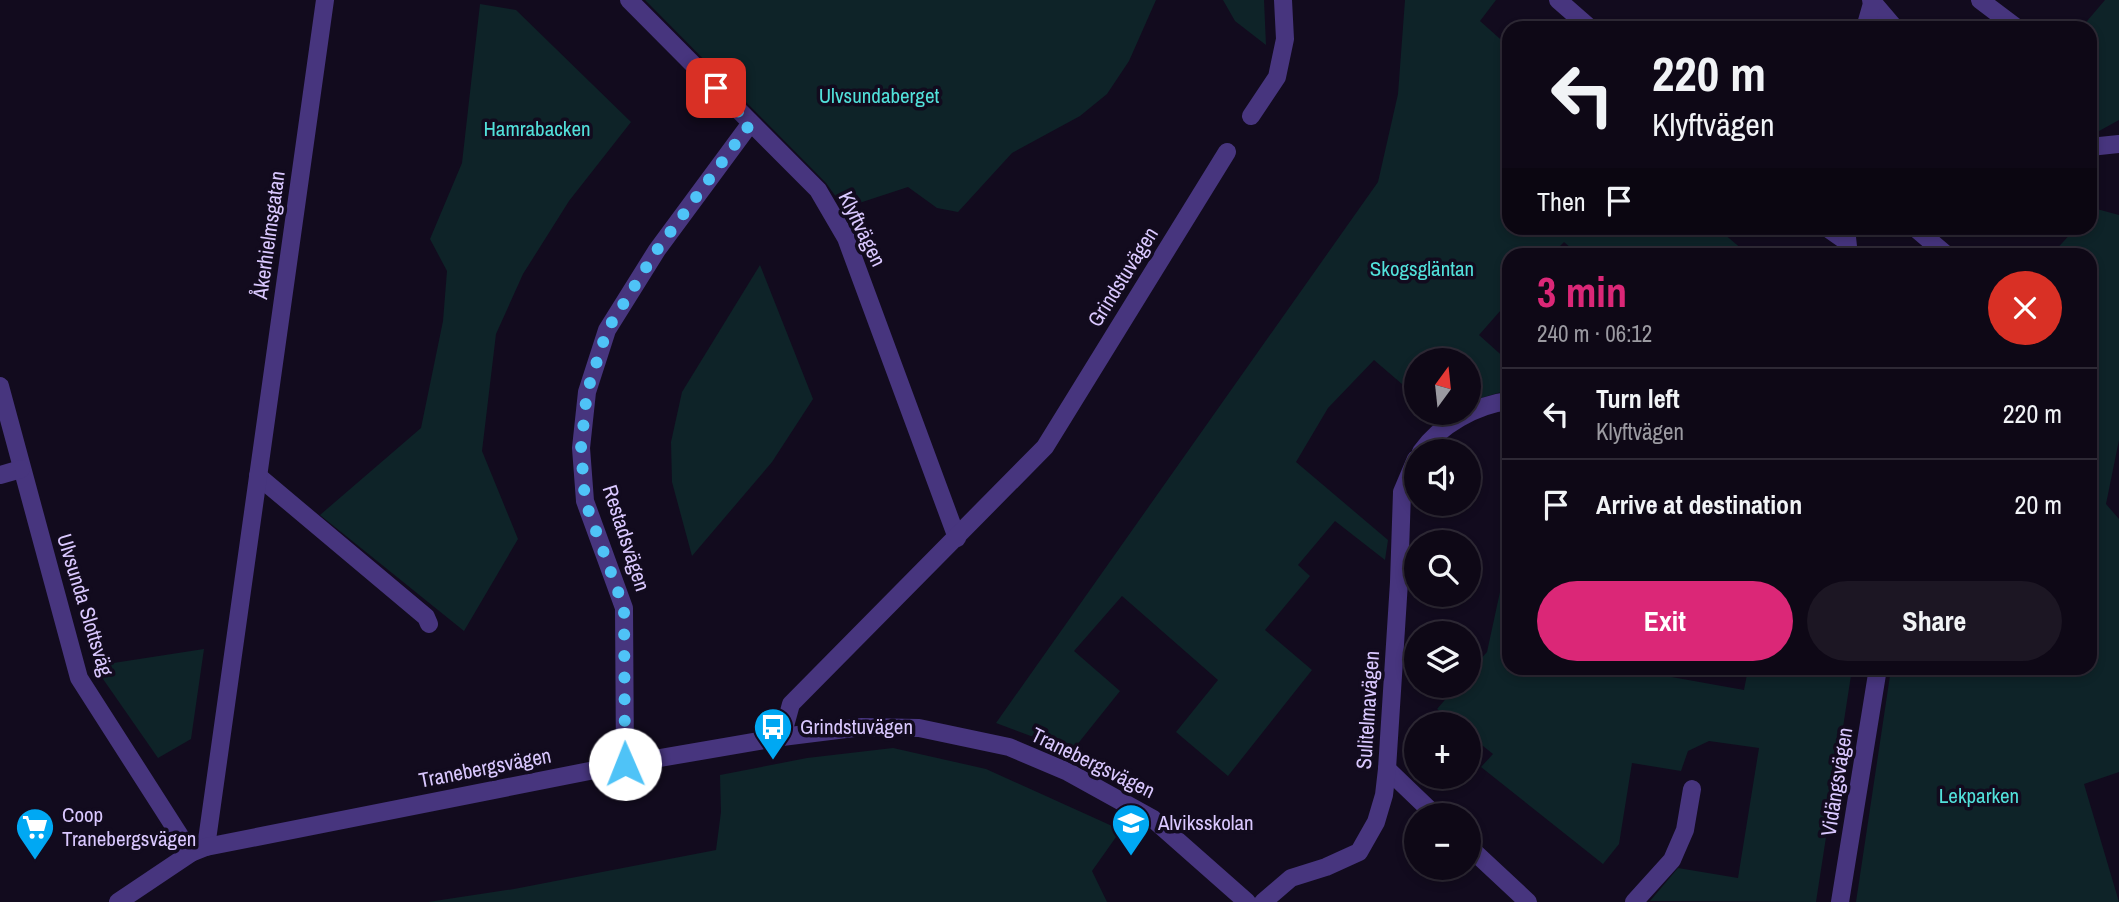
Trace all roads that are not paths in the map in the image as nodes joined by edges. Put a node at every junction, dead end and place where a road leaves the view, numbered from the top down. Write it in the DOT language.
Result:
graph roads {
  1 [pos="325,0"];
  2 [pos="629,0"];
  3 [pos="1283,0"];
  4 [pos="1559,0"];
  5 [pos="1872,0"];
  6 [pos="1980,0"];
  7 [pos="1582,21"];
  8 [pos="1867,21"];
  9 [pos="1889,21"];
  10 [pos="2008,21"];
  11 [pos="1251,116"];
  12 [pos="750,124"];
  13 [pos="2119,144"];
  14 [pos="2097,146"];
  15 [pos="1227,152"];
  16 [pos="1923,235"];
  17 [pos="1939,248"];
  18 [pos="0,386"];
  19 [pos="1502,402"];
  20 [pos="1430,439"];
  21 [pos="21,469"];
  22 [pos="0,475"];
  23 [pos="258,476"];
  24 [pos="1404,487"];
  25 [pos="957,538"];
  26 [pos="429,624"];
  27 [pos="1877,675"];
  28 [pos="782,737"];
  29 [pos="625,764"];
  30 [pos="1387,769"];
  31 [pos="1692,789"];
  32 [pos="1422,803"];
  33 [pos="199,850"];
  34 [pos="1481,858"];
  35 [pos="118,902"];
  36 [pos="1247,902"];
  37 [pos="1263,902"];
  38 [pos="1528,902"];
  39 [pos="1634,902"];
  40 [pos="1840,902"];
  1 -- 23 [label="street, Åkerhielmsgatan"];
  2 -- 12 [label="street, Klyftvägen"];
  3 -- 11 [label="street"];
  4 -- 7 [label="street"];
  5 -- 8 [label="street"];
  5 -- 9 [label="street"];
  6 -- 10 [label="street"];
  12 -- 25 [label="street, Klyftvägen"];
  12 -- 29 [label="street, Restadsvägen"];
  13 -- 14 [label="street"];
  15 -- 25 [label="street, Grindstuvägen"];
  16 -- 17 [label="street"];
  18 -- 21 [label="street, Ulvsunda Slottsväg"];
  19 -- 20 [label="street"];
  21 -- 22 [label="street"];
  21 -- 33 [label="street, Ulvsunda Slottsväg"];
  23 -- 26 [label="street"];
  23 -- 33 [label="street, Åkerhielmsgatan"];
  24 -- 30 [label="street, Sulitelmavägen"];
  25 -- 28 [label="street, Grindstuvägen"];
  27 -- 40 [label="street, Vidängsvägen"];
  28 -- 29 [label="street, Tranebergsvägen"];
  28 -- 36 [label="street, Tranebergsvägen"];
  29 -- 33 [label="street, Tranebergsvägen"];
  30 -- 32 [label="street"];
  30 -- 37 [label="street, Sulitelmavägen"];
  31 -- 39 [label="street"];
  33 -- 35 [label="street, Tranebergsvägen"];
  34 -- 38 [label="street"];
}
